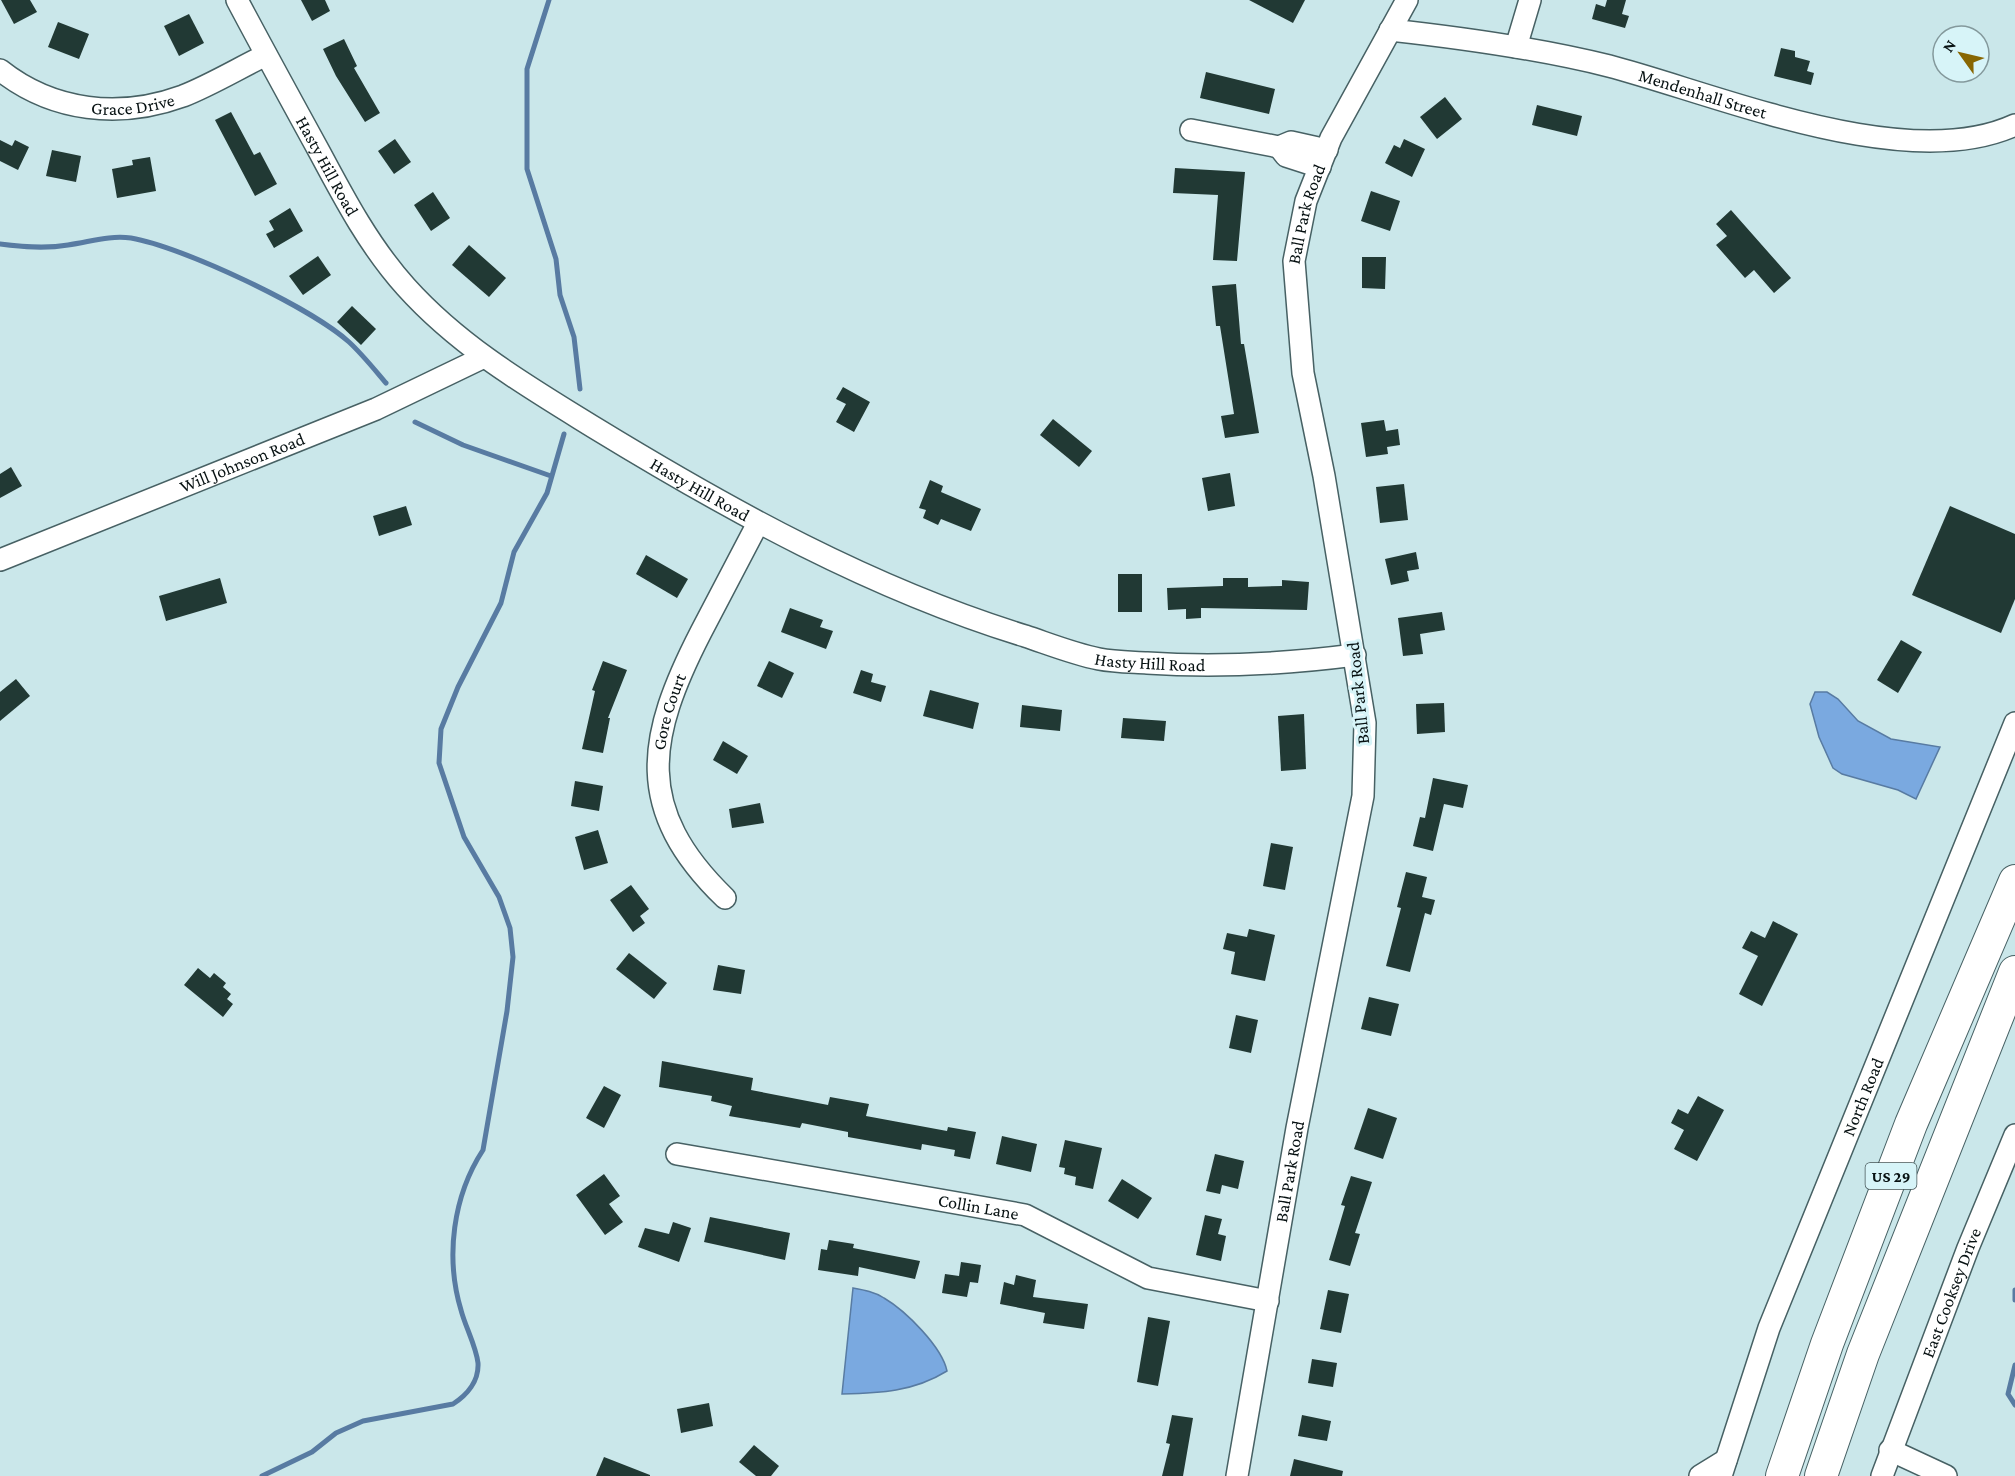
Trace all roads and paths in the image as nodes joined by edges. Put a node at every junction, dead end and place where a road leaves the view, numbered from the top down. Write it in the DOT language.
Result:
graph roads {
  1 [pos="237,0"];
  2 [pos="1407,0"];
  3 [pos="1530,0"];
  4 [pos="1390,30"];
  5 [pos="1516,47"];
  6 [pos="266,55"];
  7 [pos="0,70"];
  8 [pos="2015,125"];
  9 [pos="1191,130"];
  10 [pos="1323,159"];
  11 [pos="482,358"];
  12 [pos="758,523"];
  13 [pos="0,560"];
  14 [pos="1355,655"];
  15 [pos="2015,723"];
  16 [pos="2015,881"];
  17 [pos="725,898"];
  18 [pos="2015,972"];
  19 [pos="2015,1135"];
  20 [pos="676,1155"];
  21 [pos="1268,1301"];
  22 [pos="1890,1450"];
  23 [pos="1724,1468"];
  24 [pos="1237,1476"];
  25 [pos="1700,1476"];
  26 [pos="1782,1476"];
  27 [pos="1821,1476"];
  28 [pos="1882,1476"];
  29 [pos="1946,1476"];
  1 -- 6 [label="street, Hasty Hill Road"];
  2 -- 4 [label="street, Ball Park Road"];
  3 -- 5 [label="street"];
  4 -- 5 [label="street, Mendenhall Street"];
  4 -- 10 [label="street, Ball Park Road"];
  5 -- 8 [label="street, Mendenhall Street"];
  6 -- 7 [label="street, Grace Drive"];
  6 -- 11 [label="street, Hasty Hill Road"];
  9 -- 10 [label="street"];
  10 -- 14 [label="street, Ball Park Road"];
  11 -- 12 [label="street, Hasty Hill Road"];
  11 -- 13 [label="street, Will Johnson Road"];
  12 -- 14 [label="street, Hasty Hill Road"];
  12 -- 17 [label="street, Gore Court"];
  14 -- 21 [label="street, Ball Park Road"];
  15 -- 23 [label="street, North Road"];
  16 -- 26 [label="highway, US 29"];
  18 -- 27 [label="highway, US 29"];
  19 -- 22 [label="street, East Cooksey Drive"];
  20 -- 21 [label="street, Collin Lane"];
  21 -- 24 [label="street, Ball Park Road"];
  22 -- 28 [label="street, East Cooksey Drive"];
  22 -- 29 [label="street"];
  23 -- 25 [label="street"];
}
